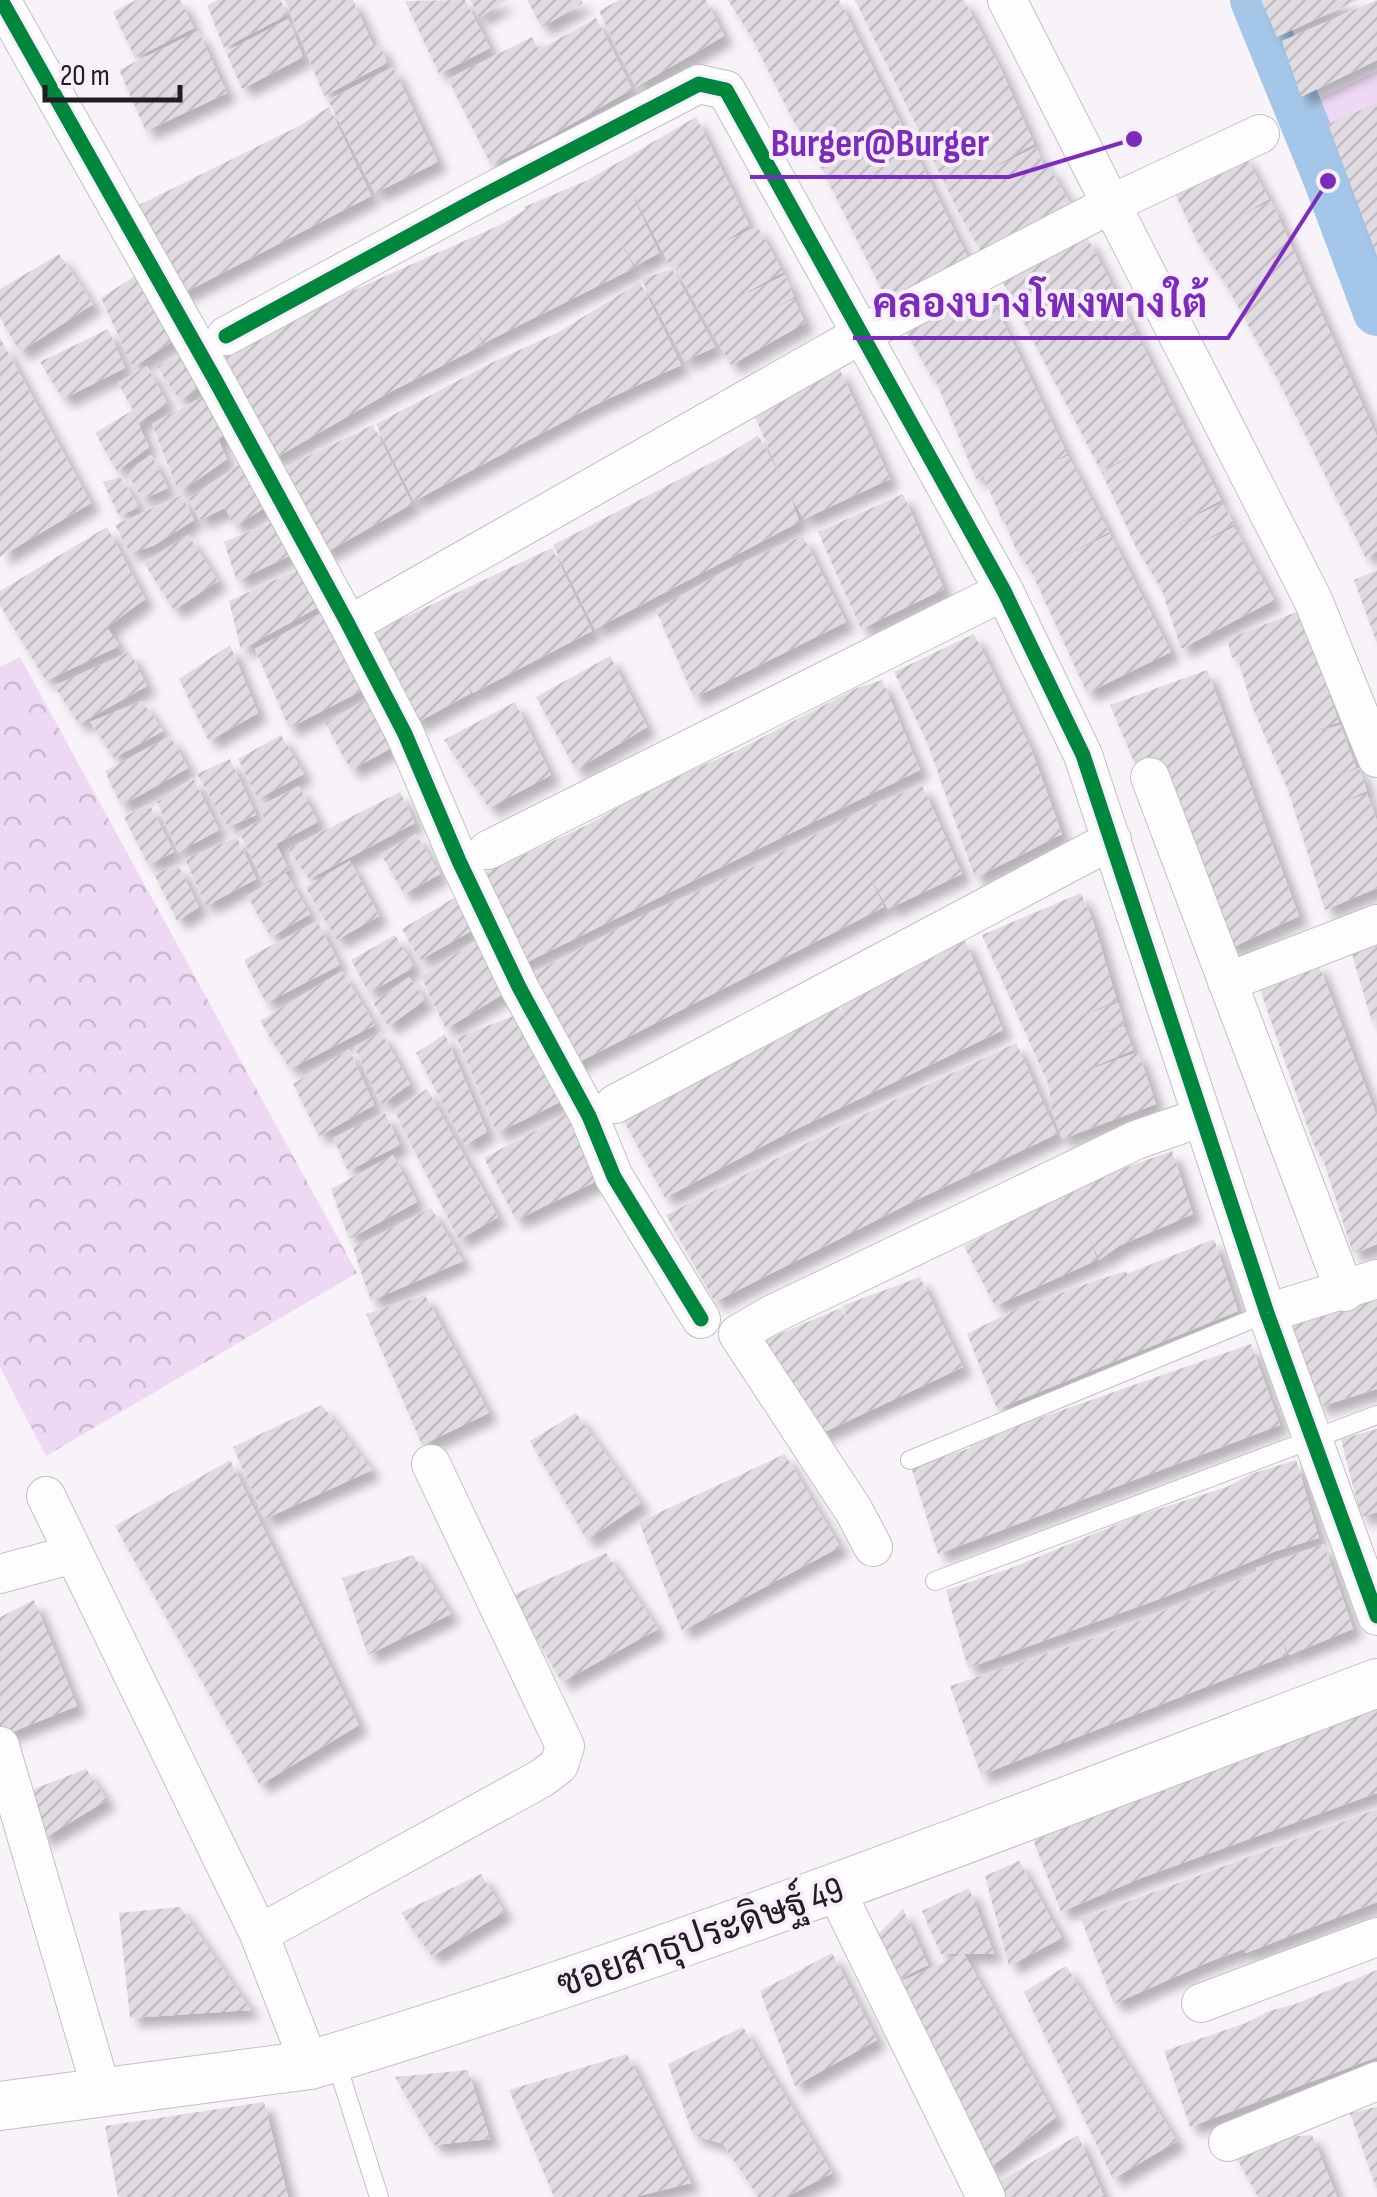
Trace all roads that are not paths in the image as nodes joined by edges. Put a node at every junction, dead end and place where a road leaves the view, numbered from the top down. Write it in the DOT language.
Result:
graph roads {
  1 [pos="1,0"];
  2 [pos="1007,0"];
  3 [pos="1260,134"];
  4 [pos="1111,204"];
  5 [pos="226,336"];
  6 [pos="860,336"];
  7 [pos="1004,591"];
  8 [pos="367,615"];
  9 [pos="1377,758"];
  10 [pos="1150,777"];
  11 [pos="1112,840"];
  12 [pos="488,850"];
  13 [pos="1377,924"];
  14 [pos="1227,982"];
  15 [pos="615,1104"];
  16 [pos="1202,1118"];
  17 [pos="1361,1286"];
  18 [pos="1267,1313"];
  19 [pos="700,1319"];
  20 [pos="1377,1415"];
  21 [pos="1313,1439"];
  22 [pos="910,1460"];
  23 [pos="430,1464"];
  24 [pos="46,1496"];
  25 [pos="873,1547"];
  26 [pos="74,1554"];
  27 [pos="0,1574"];
  28 [pos="935,1581"];
  29 [pos="1377,1616"];
  30 [pos="1377,1683"];
  31 [pos="0,1746"];
  32 [pos="836,1889"];
  33 [pos="260,1934"];
  34 [pos="1377,1937"];
  35 [pos="1200,2003"];
  36 [pos="322,2061"];
  37 [pos="1377,2081"];
  38 [pos="102,2092"];
  39 [pos="0,2106"];
  40 [pos="1228,2142"];
  41 [pos="380,2197"];
  42 [pos="986,2197"];
  1 -- 19 [label="street"];
  2 -- 4 [label="street"];
  3 -- 4 [label="street"];
  4 -- 6 [label="street"];
  4 -- 9 [label="street"];
  5 -- 6 [label="street"];
  6 -- 7 [label="street"];
  6 -- 8 [label="street"];
  7 -- 11 [label="street"];
  7 -- 12 [label="street"];
  10 -- 14 [label="street"];
  11 -- 15 [label="street"];
  11 -- 16 [label="street"];
  13 -- 14 [label="street"];
  14 -- 17 [label="street"];
  16 -- 18 [label="street"];
  16 -- 25 [label="street"];
  17 -- 18 [label="street"];
  18 -- 21 [label="street"];
  18 -- 22 [label="lane"];
  20 -- 21 [label="lane"];
  21 -- 28 [label="lane"];
  21 -- 29 [label="street"];
  23 -- 33 [label="street"];
  24 -- 26 [label="street"];
  26 -- 27 [label="street"];
  26 -- 33 [label="street"];
  30 -- 32 [label="street, ซอยสาธุประดิษฐ์ 49"];
  31 -- 38 [label="street"];
  32 -- 36 [label="street, ซอยสาธุประดิษฐ์ 49"];
  32 -- 42 [label="street"];
  33 -- 36 [label="street"];
  34 -- 35 [label="street"];
  36 -- 38 [label="street, ซอยสาธุประดิษฐ์ 49"];
  36 -- 41 [label="lane"];
  37 -- 40 [label="street"];
  38 -- 39 [label="street, ซอยสาธุประดิษฐ์ 49"];
}
